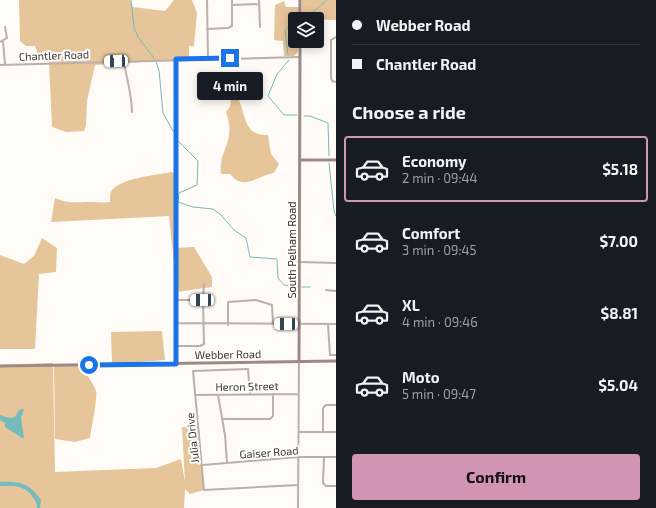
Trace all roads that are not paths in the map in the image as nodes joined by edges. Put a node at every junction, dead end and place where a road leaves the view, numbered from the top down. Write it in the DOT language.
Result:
graph roads {
  1 [pos="207,0"];
  2 [pos="232,0"];
  3 [pos="259,0"];
  4 [pos="300,0"];
  5 [pos="259,4"];
  6 [pos="232,5"];
  7 [pos="300,12"];
  8 [pos="5,27"];
  9 [pos="260,27"];
  10 [pos="208,29"];
  11 [pos="336,36"];
  12 [pos="3,41"];
  13 [pos="0,42"];
  14 [pos="300,48"];
  15 [pos="300,57"];
  16 [pos="208,58"];
  17 [pos="176,59"];
  18 [pos="124,61"];
  19 [pos="5,64"];
  20 [pos="0,65"];
  21 [pos="336,82"];
  22 [pos="132,112"];
  23 [pos="300,160"];
  24 [pos="336,160"];
  25 [pos="300,262"];
  26 [pos="336,263"];
  27 [pos="204,284"];
  28 [pos="326,290"];
  29 [pos="336,291"];
  30 [pos="176,300"];
  31 [pos="202,300"];
  32 [pos="176,323"];
  33 [pos="203,324"];
  34 [pos="273,324"];
  35 [pos="299,324"];
  36 [pos="336,324"];
  37 [pos="228,325"];
  38 [pos="328,325"];
  39 [pos="176,346"];
  40 [pos="336,355"];
  41 [pos="336,361"];
  42 [pos="299,362"];
  43 [pos="176,364"];
  44 [pos="0,366"];
  45 [pos="250,394"];
  46 [pos="273,394"];
  47 [pos="299,394"];
  48 [pos="196,395"];
  49 [pos="218,395"];
  50 [pos="336,405"];
  51 [pos="222,419"];
  52 [pos="299,432"];
  53 [pos="323,432"];
  54 [pos="336,432"];
  55 [pos="298,457"];
  56 [pos="324,457"];
  57 [pos="336,457"];
  58 [pos="227,463"];
  59 [pos="203,465"];
  60 [pos="298,486"];
  61 [pos="336,486"];
  62 [pos="298,508"];
  1 -- 10 [label="street"];
  2 -- 6 [label="street"];
  3 -- 5 [label="street"];
  4 -- 7 [label="main road"];
  5 -- 6 [label="street"];
  5 -- 9 [label="street"];
  6 -- 10 [label="street"];
  8 -- 12 [label="street"];
  10 -- 16 [label="street"];
  11 -- 21 [label="street"];
  12 -- 13 [label="street"];
  12 -- 19 [label="street"];
  14 -- 15 [label="main road, South Pelham Road"];
  15 -- 16 [label="street, Chantler Road"];
  15 -- 23 [label="main road, South Pelham Road"];
  16 -- 17 [label="street, Chantler Road"];
  17 -- 18 [label="street, Chantler Road"];
  17 -- 30 [label="street"];
  18 -- 19 [label="street, Chantler Road"];
  18 -- 22 [label="street"];
  19 -- 20 [label="street, Chantler Road"];
  23 -- 24 [label="main road"];
  23 -- 25 [label="main road, South Pelham Road"];
  25 -- 26 [label="street"];
  25 -- 35 [label="main road, South Pelham Road"];
  27 -- 31 [label="street"];
  28 -- 29 [label="street"];
  30 -- 31 [label="street"];
  30 -- 32 [label="street"];
  31 -- 33 [label="street"];
  32 -- 33 [label="street"];
  32 -- 39 [label="street"];
  33 -- 37 [label="street"];
  33 -- 39 [label="street"];
  34 -- 35 [label="street"];
  34 -- 37 [label="street"];
  34 -- 37 [label="street"];
  35 -- 36 [label="street"];
  35 -- 42 [label="main road, South Pelham Road"];
  38 -- 40 [label="street"];
  39 -- 43 [label="street"];
  41 -- 42 [label="main road, Webber Road"];
  42 -- 43 [label="main road, Webber Road"];
  42 -- 47 [label="street, South Pelham Road"];
  43 -- 44 [label="main road, Webber Road"];
  45 -- 46 [label="street, Heron Street"];
  45 -- 48 [label="street, Julia Drive"];
  45 -- 49 [label="street, Heron Street"];
  46 -- 47 [label="street, Heron Street"];
  46 -- 51 [label="street"];
  47 -- 52 [label="street, South Pelham Road"];
  48 -- 49 [label="street, Heron Street"];
  48 -- 59 [label="street, Julia Drive"];
  49 -- 51 [label="street"];
  50 -- 53 [label="street"];
  51 -- 58 [label="street"];
  52 -- 53 [label="street"];
  52 -- 55 [label="street, South Pelham Road"];
  53 -- 54 [label="street"];
  55 -- 56 [label="street, Gaiser Road"];
  55 -- 58 [label="street, Gaiser Road"];
  55 -- 60 [label="street, South Pelham Road"];
  56 -- 57 [label="street, Gaiser Road"];
  56 -- 61 [label="street"];
  58 -- 59 [label="street, Gaiser Road"];
  59 -- 60 [label="street, Julia Drive"];
  60 -- 62 [label="street, South Pelham Road"];
}
